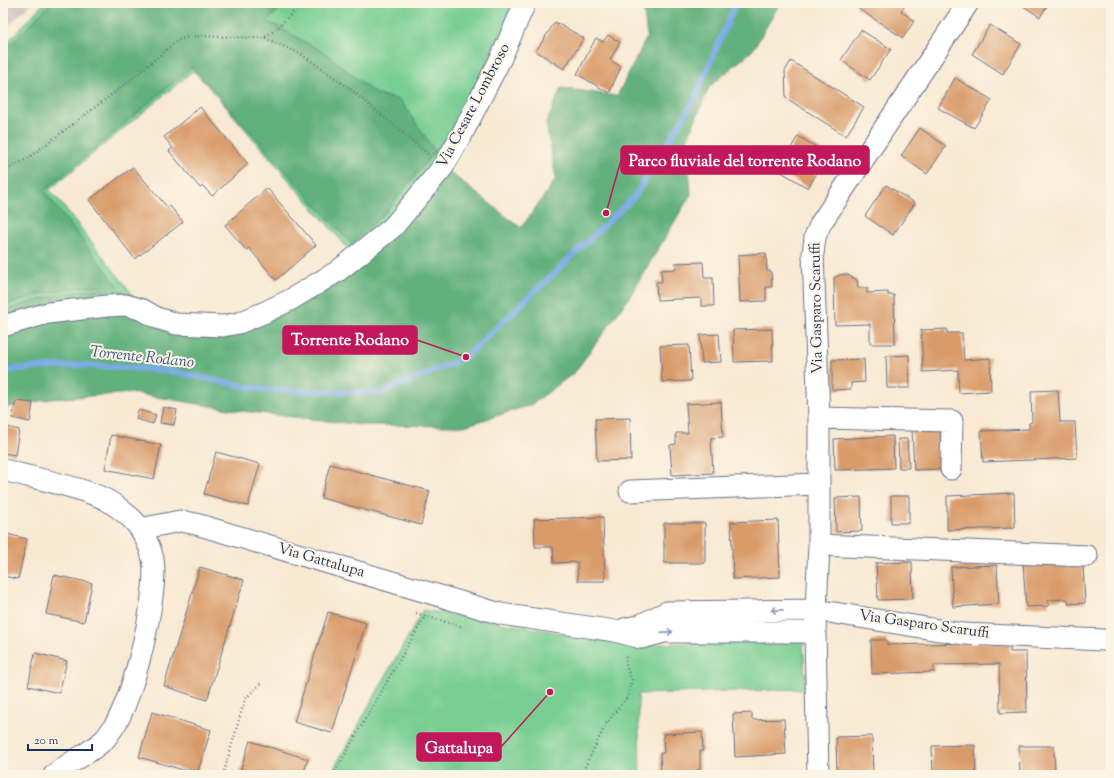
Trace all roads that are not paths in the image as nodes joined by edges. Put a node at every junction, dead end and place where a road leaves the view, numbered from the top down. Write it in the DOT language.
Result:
graph roads {
  1 [pos="526,3"];
  2 [pos="968,3"];
  3 [pos="3,326"];
  4 [pos="819,418"];
  5 [pos="951,469"];
  6 [pos="3,470"];
  7 [pos="819,484"];
  8 [pos="630,490"];
  9 [pos="140,529"];
  10 [pos="819,545"];
  11 [pos="1087,556"];
  12 [pos="816,610"];
  13 [pos="501,614"];
  14 [pos="615,632"];
  15 [pos="816,632"];
  16 [pos="1104,640"];
  17 [pos="54,775"];
  18 [pos="818,775"];
  1 -- 3 [label="street, Via Cesare Lombroso"];
  2 -- 4 [label="street, Via Gasparo Scaruffi"];
  4 -- 5 [label="street"];
  4 -- 7 [label="street, Via Gasparo Scaruffi"];
  6 -- 9 [label="street"];
  7 -- 8 [label="street"];
  7 -- 10 [label="street, Via Gasparo Scaruffi"];
  9 -- 13 [label="street, Via Gattalupa"];
  9 -- 17 [label="street"];
  10 -- 11 [label="street"];
  10 -- 12 [label="street, Via Gasparo Scaruffi"];
  12 -- 14 [label="street, Via Gasparo Scaruffi, one-way"];
  12 -- 15 [label="street, Via Gasparo Scaruffi"];
  12 -- 16 [label="street, Via Gasparo Scaruffi"];
  13 -- 14 [label="street, Via Gasparo Scaruffi"];
  14 -- 15 [label="street, Via Gasparo Scaruffi, one-way"];
  15 -- 18 [label="street, Via Gasparo Scaruffi"];
}
